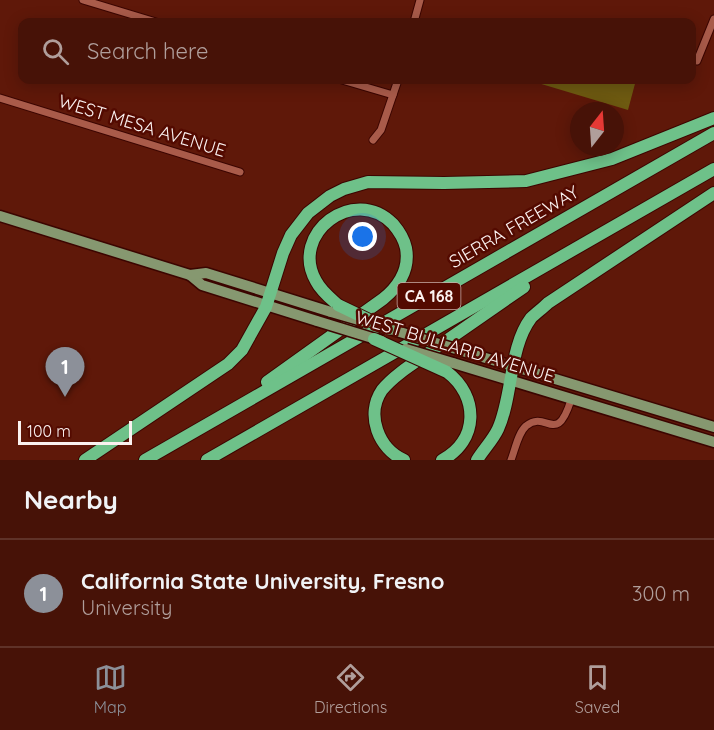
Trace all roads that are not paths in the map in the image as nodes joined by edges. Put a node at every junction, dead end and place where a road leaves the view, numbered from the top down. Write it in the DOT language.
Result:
graph roads {
  1 [pos="83,0"];
  2 [pos="420,0"];
  3 [pos="143,18"];
  4 [pos="415,18"];
  5 [pos="714,19"];
  6 [pos="697,61"];
  7 [pos="356,84"];
  8 [pos="397,84"];
  9 [pos="393,95"];
  10 [pos="0,98"];
  11 [pos="714,118"];
  12 [pos="714,133"];
  13 [pos="373,140"];
  14 [pos="714,169"];
  15 [pos="240,172"];
  16 [pos="714,193"];
  17 [pos="0,216"];
  18 [pos="587,243"];
  19 [pos="190,275"];
  20 [pos="270,293"];
  21 [pos="266,307"];
  22 [pos="334,308"];
  23 [pos="388,329"];
  24 [pos="374,339"];
  25 [pos="512,367"];
  26 [pos="450,368"];
  27 [pos="512,381"];
  28 [pos="571,400"];
  29 [pos="646,407"];
  30 [pos="202,428"];
  31 [pos="714,428"];
  32 [pos="714,442"];
  33 [pos="85,460"];
  34 [pos="145,460"];
  35 [pos="207,460"];
  36 [pos="404,460"];
  37 [pos="442,460"];
  38 [pos="477,460"];
  39 [pos="511,460"];
  1 -- 3 [label="street"];
  2 -- 4 [label="street"];
  5 -- 6 [label="street"];
  7 -- 9 [label="street"];
  8 -- 9 [label="street"];
  9 -- 13 [label="street"];
  10 -- 15 [label="street, WEST MESA AVENUE"];
  11 -- 20 [label="highway"];
  12 -- 30 [label="highway, SIERRA FREEWAY / CA 168"];
  14 -- 18 [label="highway, CA 168"];
  16 -- 25 [label="highway"];
  17 -- 19 [label="main road, WEST BULLARD AVENUE"];
  18 -- 35 [label="highway, CA 168"];
  18 -- 36 [label="highway"];
  19 -- 20 [label="main road, WEST BULLARD AVENUE"];
  19 -- 21 [label="main road, WEST BULLARD AVENUE"];
  20 -- 21 [label="highway"];
  20 -- 22 [label="main road, WEST BULLARD AVENUE"];
  21 -- 24 [label="main road, WEST BULLARD AVENUE, bridge"];
  21 -- 33 [label="highway"];
  22 -- 23 [label="highway, bridge"];
  22 -- 30 [label="highway"];
  23 -- 25 [label="main road, WEST BULLARD AVENUE, bridge"];
  24 -- 26 [label="highway, bridge"];
  25 -- 27 [label="highway"];
  25 -- 29 [label="main road, WEST BULLARD AVENUE"];
  26 -- 27 [label="main road, WEST BULLARD AVENUE"];
  26 -- 37 [label="highway"];
  27 -- 28 [label="main road, WEST BULLARD AVENUE"];
  27 -- 38 [label="highway"];
  28 -- 29 [label="main road"];
  28 -- 32 [label="main road, WEST BULLARD AVENUE"];
  28 -- 39 [label="street"];
  29 -- 31 [label="main road, WEST BULLARD AVENUE"];
  30 -- 34 [label="highway, SIERRA FREEWAY / CA 168"];
}
